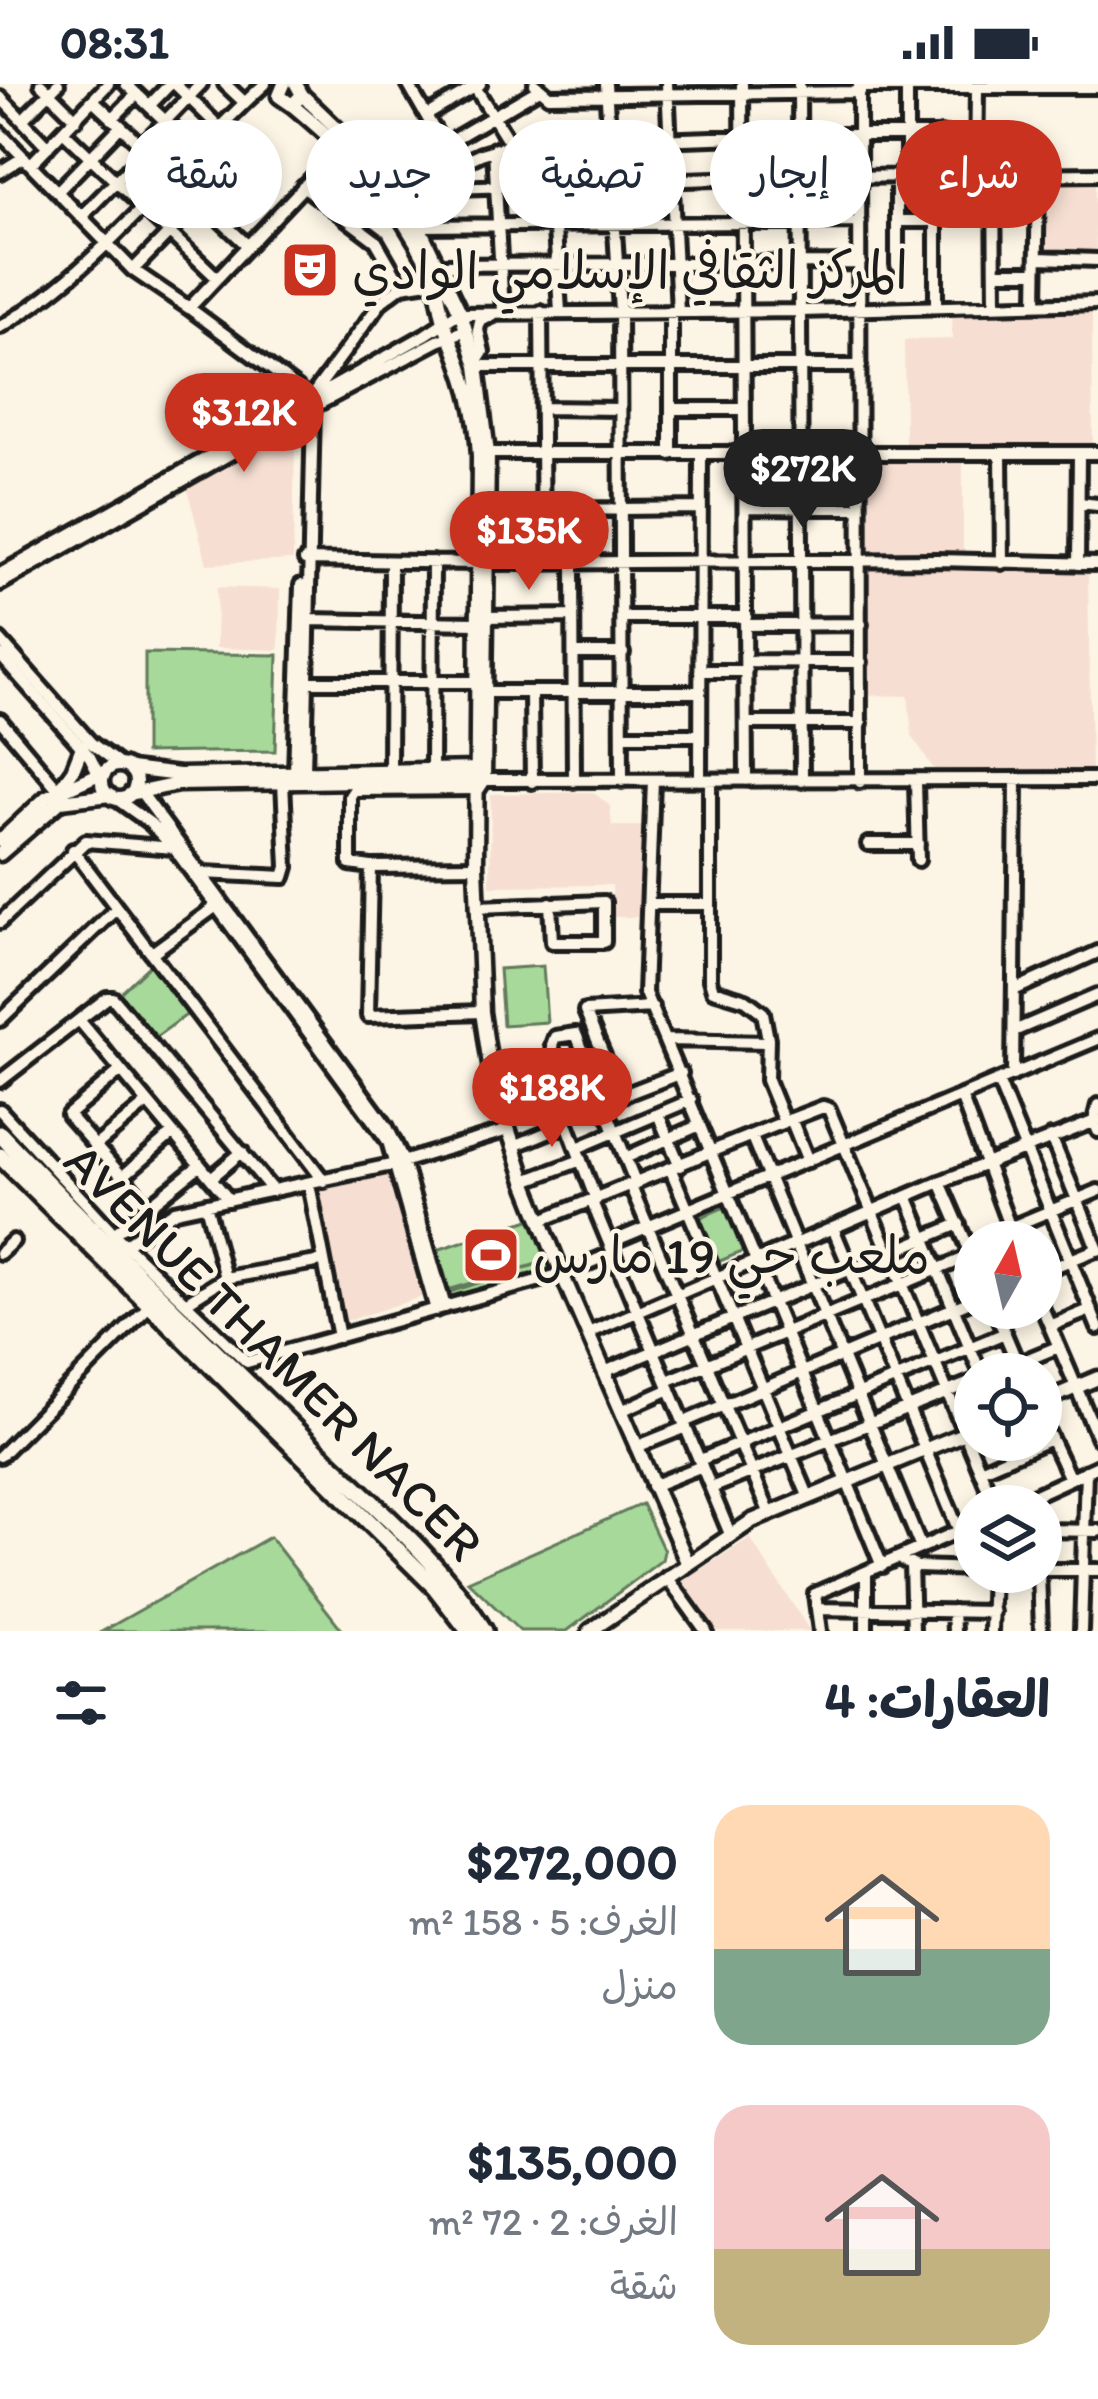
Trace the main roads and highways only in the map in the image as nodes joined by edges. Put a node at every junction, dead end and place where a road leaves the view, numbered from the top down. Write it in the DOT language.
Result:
graph roads {
  1 [pos="266,84"];
  2 [pos="295,92"];
  3 [pos="481,563"];
  4 [pos="82,747"];
  5 [pos="125,767"];
  6 [pos="102,775"];
  7 [pos="482,778"];
  8 [pos="58,790"];
  9 [pos="135,790"];
  10 [pos="112,797"];
  11 [pos="0,841"];
  12 [pos="0,854"];
  13 [pos="0,1134"];
  14 [pos="0,1156"];
  15 [pos="1098,1378"];
  16 [pos="1062,1393"];
  17 [pos="954,1438"];
  18 [pos="687,1562"];
  19 [pos="480,1630"];
  20 [pos="590,1631"];
  1 -- 2 [label="main road"];
  2 -- 3 [label="main road"];
  2 -- 3 [label="main road"];
  3 -- 7 [label="main road"];
  4 -- 8 [label="main road"];
  5 -- 6 [label="main road"];
  5 -- 7 [label="main road"];
  5 -- 9 [label="main road"];
  6 -- 8 [label="main road"];
  6 -- 10 [label="main road"];
  7 -- 9 [label="main road"];
  7 -- 18 [label="main road"];
  8 -- 11 [label="main road"];
  9 -- 10 [label="main road"];
  10 -- 12 [label="main road"];
  13 -- 19 [label="highway, AVENUE THAMER NACER"];
  14 -- 19 [label="highway, AVENUE THAMER NACER"];
  15 -- 16 [label="main road"];
  17 -- 18 [label="main road"];
  18 -- 20 [label="main road"];
}
